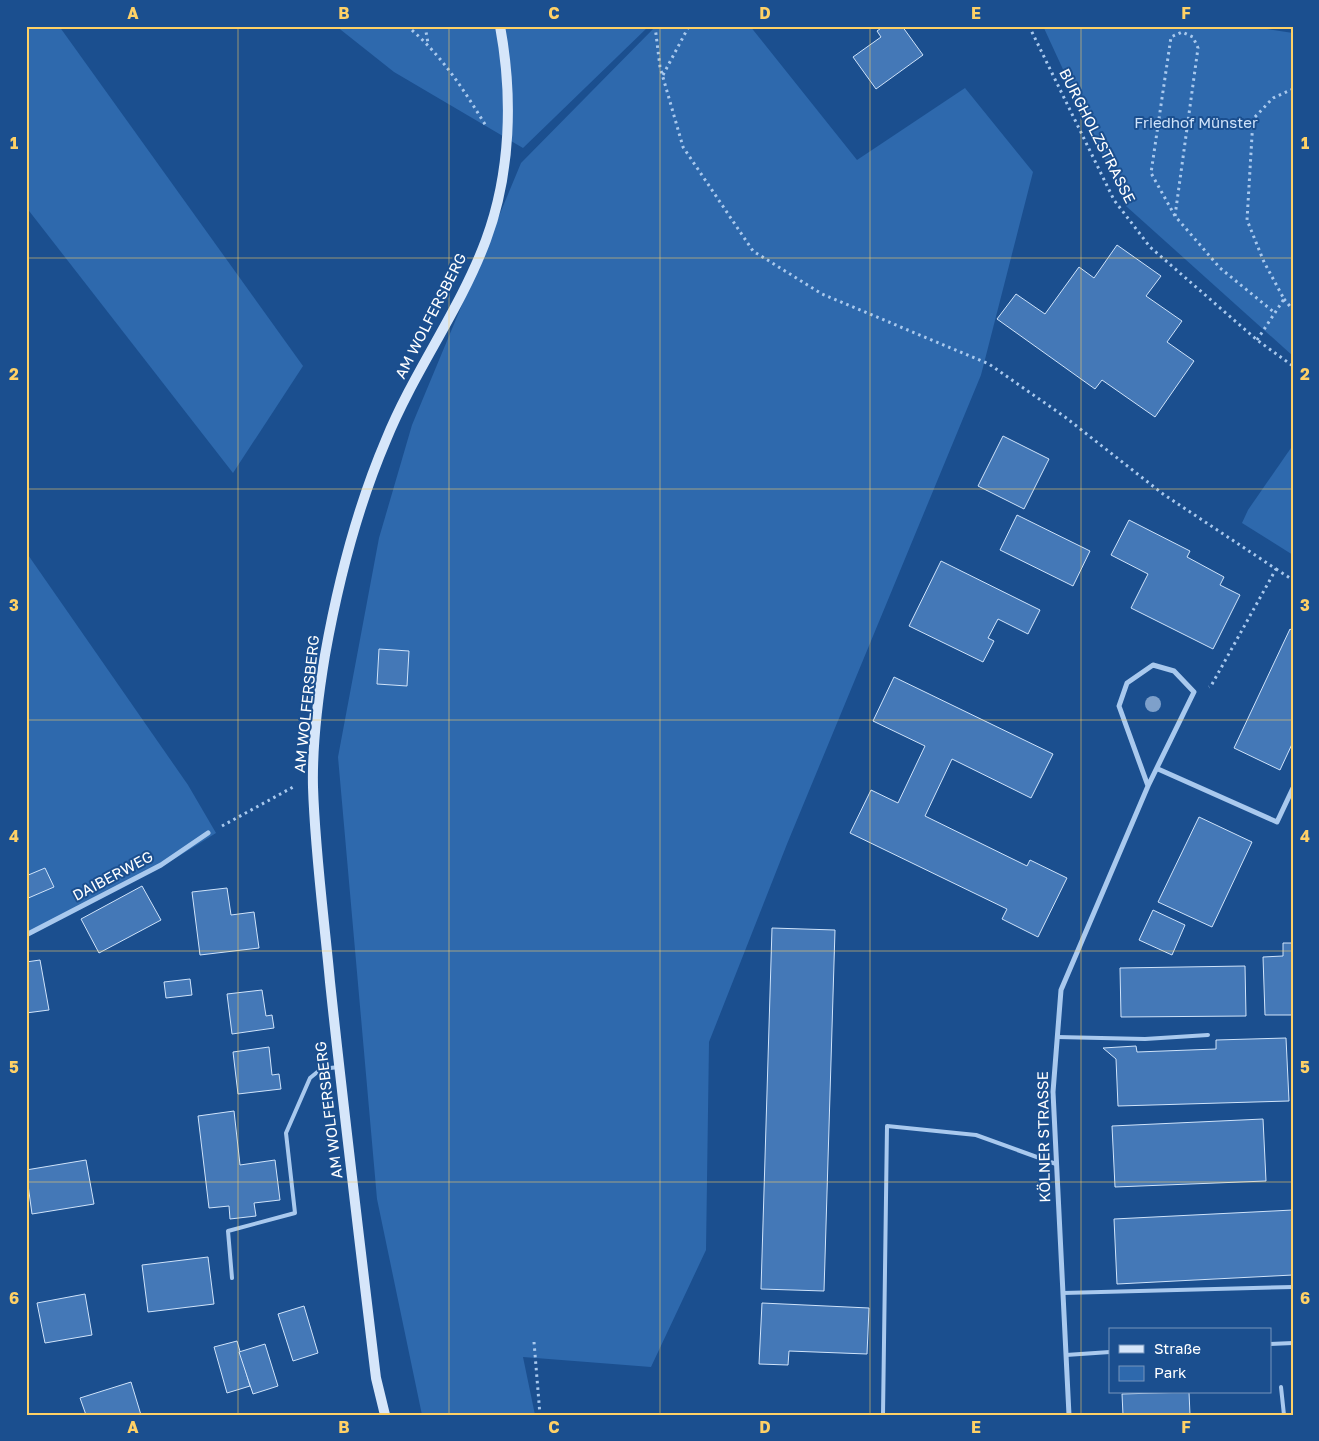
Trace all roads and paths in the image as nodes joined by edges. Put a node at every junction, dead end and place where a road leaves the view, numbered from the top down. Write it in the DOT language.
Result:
graph roads {
  1 [pos="407,26"];
  2 [pos="425,26"];
  3 [pos="500,26"];
  4 [pos="655,26"];
  5 [pos="689,26"];
  6 [pos="1029,26"];
  7 [pos="428,43"];
  8 [pos="662,76"];
  9 [pos="1293,89"];
  10 [pos="486,126"];
  11 [pos="1175,216"];
  12 [pos="1284,299"];
  13 [pos="1293,310"];
  14 [pos="1275,313"];
  15 [pos="1257,340"];
  16 [pos="1293,366"];
  17 [pos="1276,569"];
  18 [pos="1293,580"];
  19 [pos="1194,692"];
  20 [pos="1158,769"];
  21 [pos="295,786"];
  22 [pos="1148,786"];
  23 [pos="1293,788"];
  24 [pos="208,833"];
  25 [pos="26,935"];
  26 [pos="1208,1035"];
  27 [pos="1057,1037"];
  28 [pos="339,1067"];
  29 [pos="1056,1164"];
  30 [pos="232,1278"];
  31 [pos="1293,1287"];
  32 [pos="1063,1293"];
  33 [pos="534,1342"];
  34 [pos="1293,1342"];
  35 [pos="1272,1344"];
  36 [pos="1109,1352"];
  37 [pos="1066,1355"];
  38 [pos="1280,1387"];
  39 [pos="385,1415"];
  40 [pos="540,1415"];
  41 [pos="883,1415"];
  42 [pos="1069,1415"];
  43 [pos="1284,1415"];
  1 -- 7 [label="path"];
  2 -- 7 [label="path"];
  3 -- 28 [label="main road, AM WOLFERSBERG"];
  4 -- 8 [label="path"];
  5 -- 8 [label="path"];
  6 -- 15 [label="path, BURGHOLZSTRASSE"];
  7 -- 10 [label="path"];
  8 -- 17 [label="path"];
  9 -- 12 [label="path"];
  11 -- 11 [label="path"];
  11 -- 14 [label="path"];
  12 -- 13 [label="path"];
  12 -- 14 [label="path"];
  14 -- 15 [label="path"];
  15 -- 16 [label="path, BURGHOLZSTRASSE"];
  17 -- 18 [label="path"];
  17 -- 19 [label="path"];
  19 -- 20 [label="street, KÖLNER STRASSE"];
  19 -- 22 [label="street"];
  20 -- 22 [label="street, KÖLNER STRASSE"];
  20 -- 23 [label="street"];
  21 -- 24 [label="path"];
  22 -- 27 [label="street, KÖLNER STRASSE"];
  24 -- 25 [label="street, DAIBERWEG"];
  26 -- 27 [label="lane"];
  27 -- 29 [label="street, KÖLNER STRASSE"];
  28 -- 30 [label="lane"];
  28 -- 39 [label="main road, AM WOLFERSBERG"];
  29 -- 32 [label="street, KÖLNER STRASSE"];
  29 -- 41 [label="lane"];
  31 -- 32 [label="lane"];
  32 -- 37 [label="street, KÖLNER STRASSE"];
  33 -- 40 [label="path"];
  34 -- 35 [label="lane"];
  36 -- 37 [label="lane"];
  37 -- 42 [label="street, KÖLNER STRASSE"];
  38 -- 43 [label="lane"];
}
